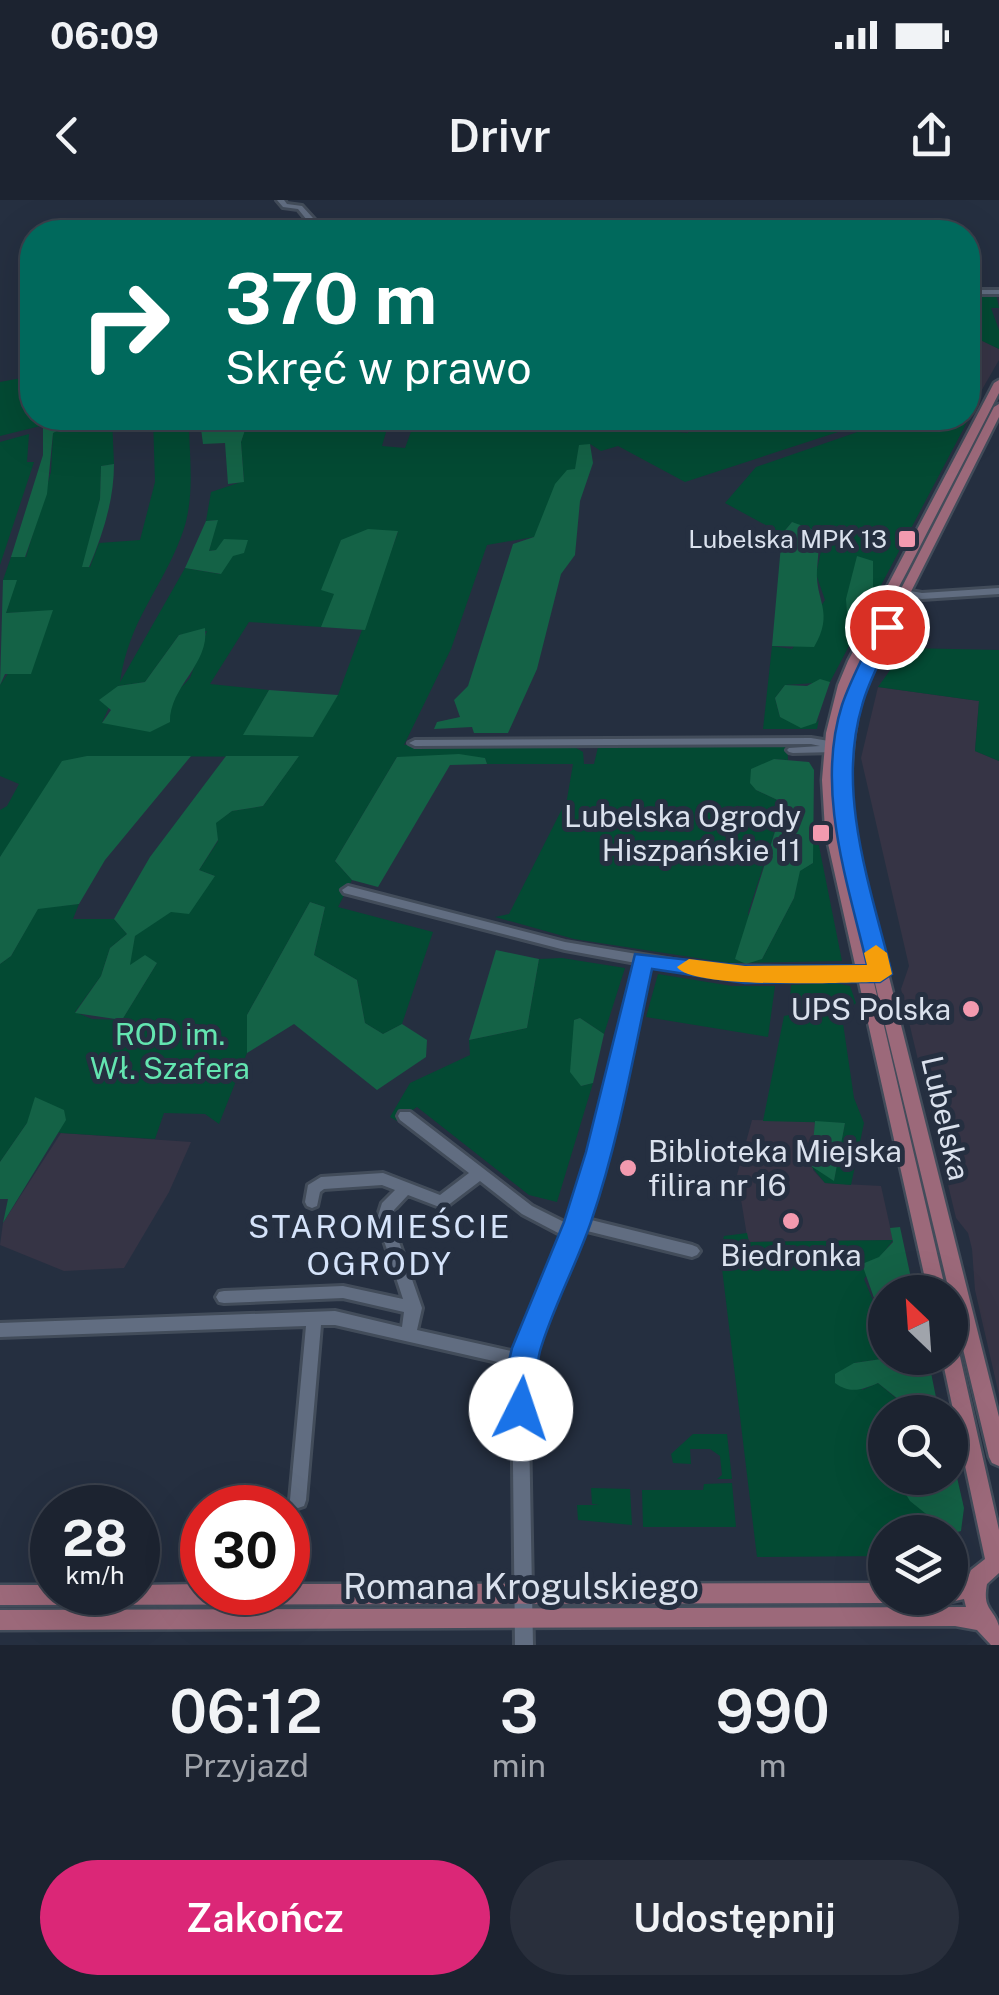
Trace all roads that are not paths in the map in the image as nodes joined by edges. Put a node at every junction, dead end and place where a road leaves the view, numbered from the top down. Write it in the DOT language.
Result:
graph roads {
  1 [pos="281,200"];
  2 [pos="312,220"];
  3 [pos="999,383"];
  4 [pos="999,407"];
  5 [pos="980,422"];
  6 [pos="976,430"];
  7 [pos="999,591"];
  8 [pos="898,592"];
  9 [pos="415,743"];
  10 [pos="833,747"];
  11 [pos="794,750"];
  12 [pos="348,890"];
  13 [pos="643,959"];
  14 [pos="872,973"];
  15 [pos="404,1116"];
  16 [pos="479,1174"];
  17 [pos="406,1187"];
  18 [pos="312,1202"];
  19 [pos="575,1228"];
  20 [pos="692,1251"];
  21 [pos="934,1275"];
  22 [pos="224,1296"];
  23 [pos="414,1308"];
  24 [pos="314,1319"];
  25 [pos="0,1330"];
  26 [pos="409,1335"];
  27 [pos="524,1361"];
  28 [pos="955,1375"];
  29 [pos="999,1457"];
  30 [pos="299,1485"];
  31 [pos="998,1563"];
  32 [pos="974,1586"];
  33 [pos="968,1588"];
  34 [pos="524,1593"];
  35 [pos="868,1593"];
  36 [pos="0,1595"];
  37 [pos="524,1619"];
  38 [pos="0,1620"];
  39 [pos="981,1620"];
  40 [pos="999,1638"];
  41 [pos="524,1645"];
  1 -- 2 [label="street"];
  3 -- 5 [label="main road, Lubelska"];
  4 -- 8 [label="main road, Lubelska"];
  6 -- 8 [label="main road, Lubelska"];
  7 -- 8 [label="street"];
  8 -- 10 [label="main road, Lubelska"];
  9 -- 10 [label="street"];
  10 -- 11 [label="street"];
  10 -- 14 [label="main road, Lubelska"];
  12 -- 13 [label="street"];
  13 -- 14 [label="street"];
  13 -- 19 [label="street"];
  14 -- 21 [label="main road, Lubelska"];
  14 -- 29 [label="main road, Lubelska"];
  15 -- 16 [label="street"];
  16 -- 17 [label="street"];
  16 -- 19 [label="street"];
  17 -- 18 [label="street"];
  17 -- 23 [label="street"];
  19 -- 20 [label="street"];
  19 -- 27 [label="street"];
  22 -- 23 [label="street"];
  23 -- 26 [label="street"];
  24 -- 25 [label="street"];
  24 -- 26 [label="street"];
  24 -- 30 [label="street"];
  26 -- 27 [label="street"];
  27 -- 34 [label="street"];
  28 -- 31 [label="main road"];
  31 -- 32 [label="main road"];
  32 -- 33 [label="main road"];
  32 -- 39 [label="main road"];
  34 -- 35 [label="main road, Romana Krogulskiego"];
  34 -- 36 [label="main road, Romana Krogulskiego"];
  34 -- 37 [label="street"];
  37 -- 38 [label="main road, Romana Krogulskiego"];
  37 -- 39 [label="main road, Romana Krogulskiego"];
  37 -- 41 [label="street"];
  39 -- 40 [label="main road"];
}
